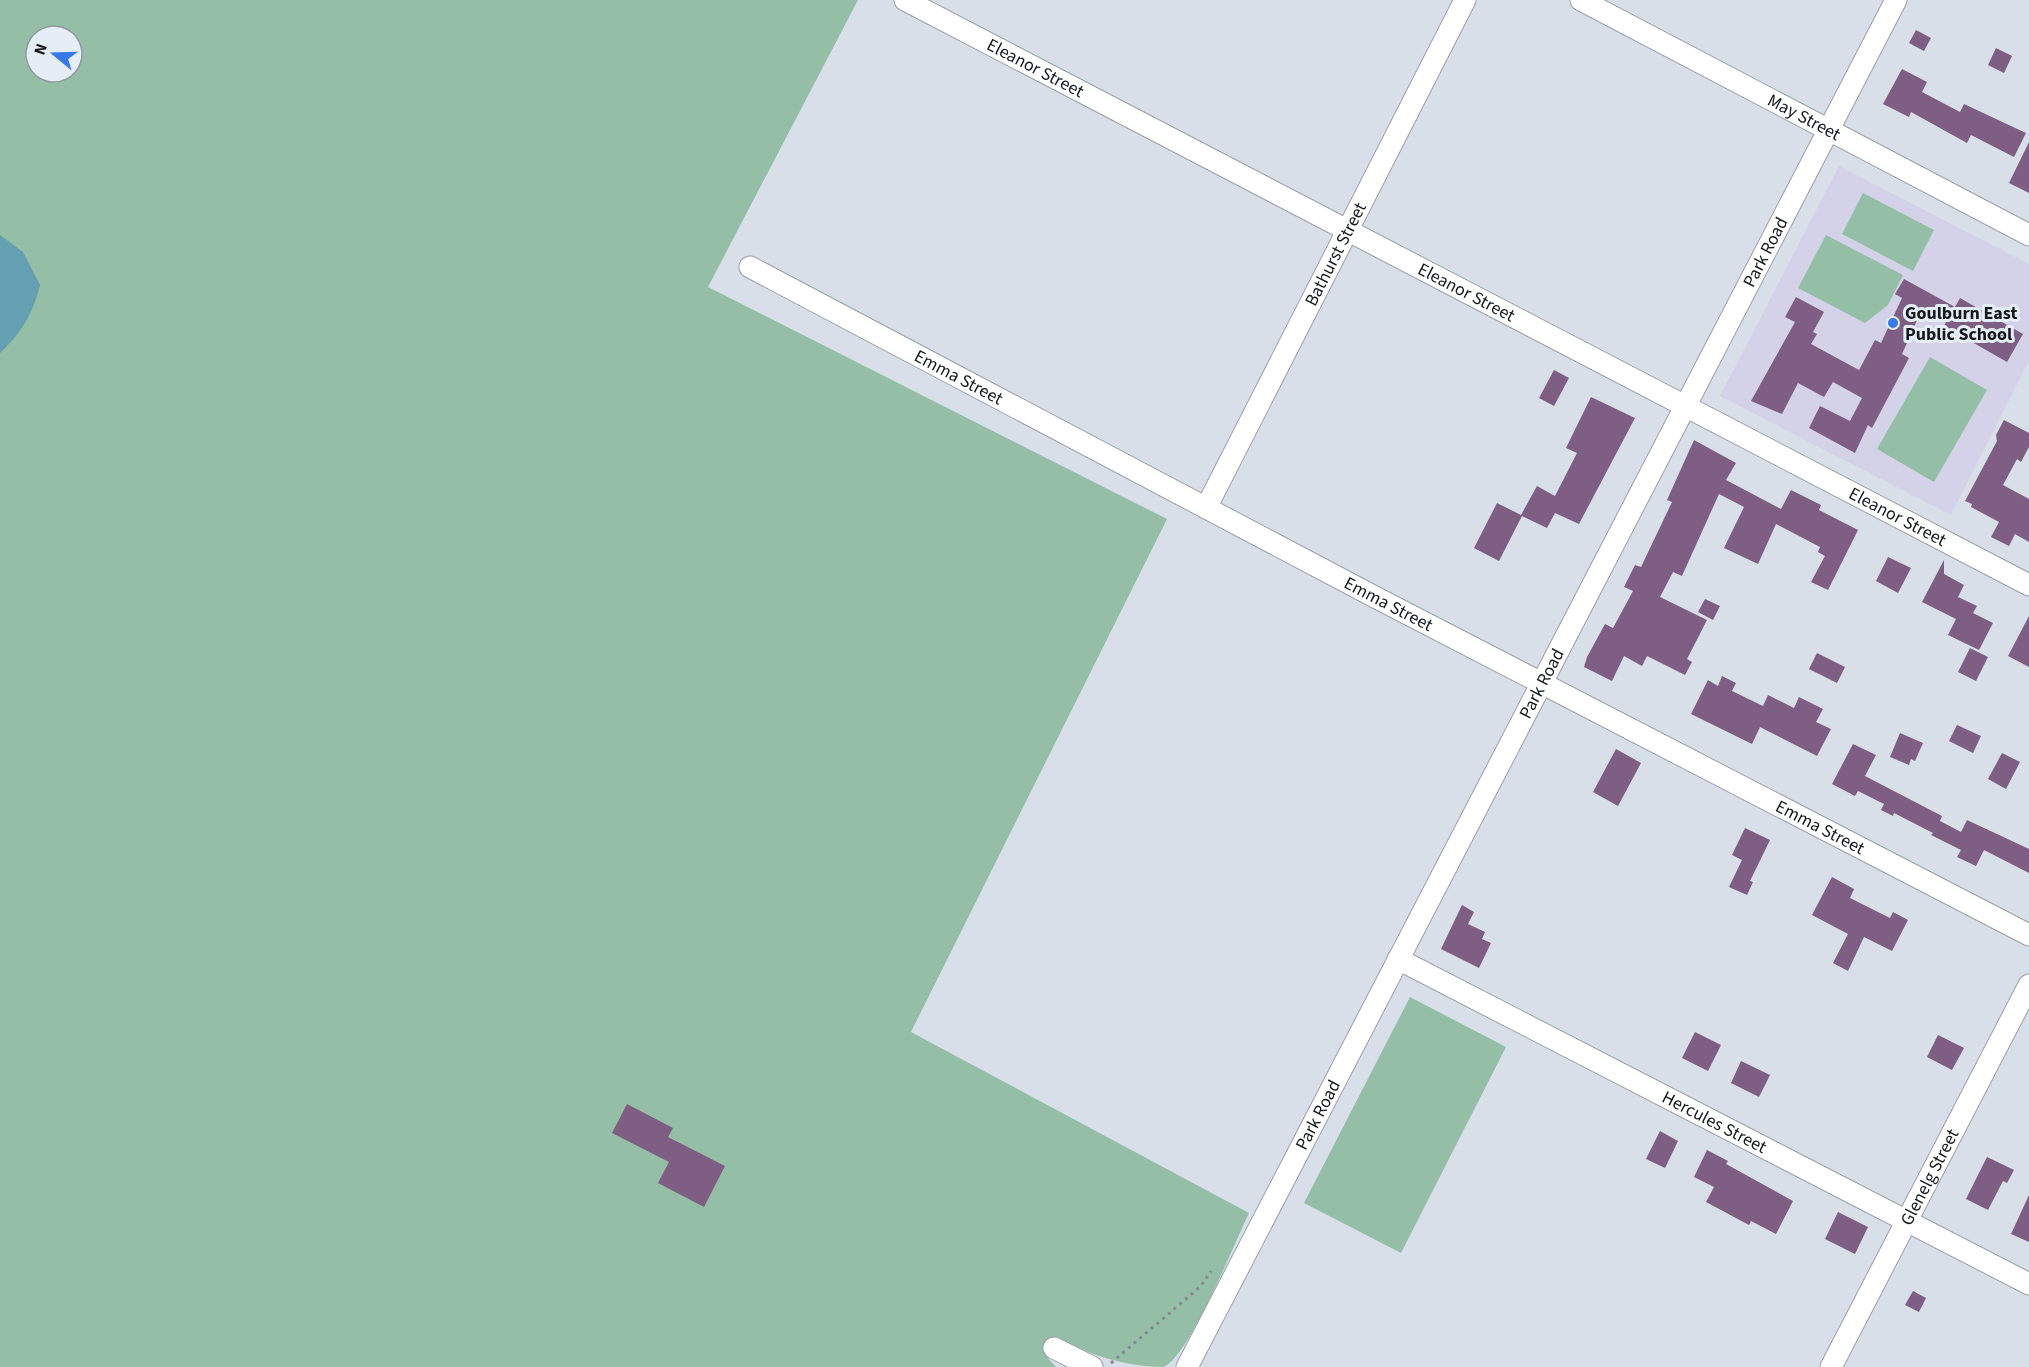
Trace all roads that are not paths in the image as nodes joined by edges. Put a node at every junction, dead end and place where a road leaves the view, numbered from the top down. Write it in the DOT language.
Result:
graph roads {
  1 [pos="905,0"];
  2 [pos="1465,0"];
  3 [pos="1581,0"];
  4 [pos="1896,0"];
  5 [pos="1827,131"];
  6 [pos="1345,231"];
  7 [pos="2029,235"];
  8 [pos="750,267"];
  9 [pos="1685,407"];
  10 [pos="1206,508"];
  11 [pos="2029,585"];
  12 [pos="1542,682"];
  13 [pos="2029,935"];
  14 [pos="1398,959"];
  15 [pos="2029,985"];
  16 [pos="1907,1221"];
  17 [pos="2029,1284"];
  18 [pos="1054,1348"];
  19 [pos="1092,1367"];
  20 [pos="1187,1367"];
  21 [pos="1831,1367"];
  1 -- 6 [label="street, Eleanor Street"];
  2 -- 6 [label="street, Bathurst Street"];
  3 -- 5 [label="street, May Street"];
  4 -- 5 [label="street, Park Road"];
  5 -- 7 [label="street, May Street"];
  5 -- 9 [label="street, Park Road"];
  6 -- 9 [label="street, Eleanor Street"];
  6 -- 10 [label="street, Bathurst Street"];
  8 -- 10 [label="street, Emma Street"];
  9 -- 11 [label="street, Eleanor Street"];
  9 -- 12 [label="street, Park Road"];
  10 -- 12 [label="street, Emma Street"];
  12 -- 13 [label="street, Emma Street"];
  12 -- 14 [label="street, Park Road"];
  14 -- 16 [label="street, Hercules Street"];
  14 -- 20 [label="street, Park Road"];
  15 -- 16 [label="street, Glenelg Street"];
  16 -- 17 [label="street, Hercules Street"];
  16 -- 21 [label="street, Glenelg Street"];
  18 -- 19 [label="street"];
}
